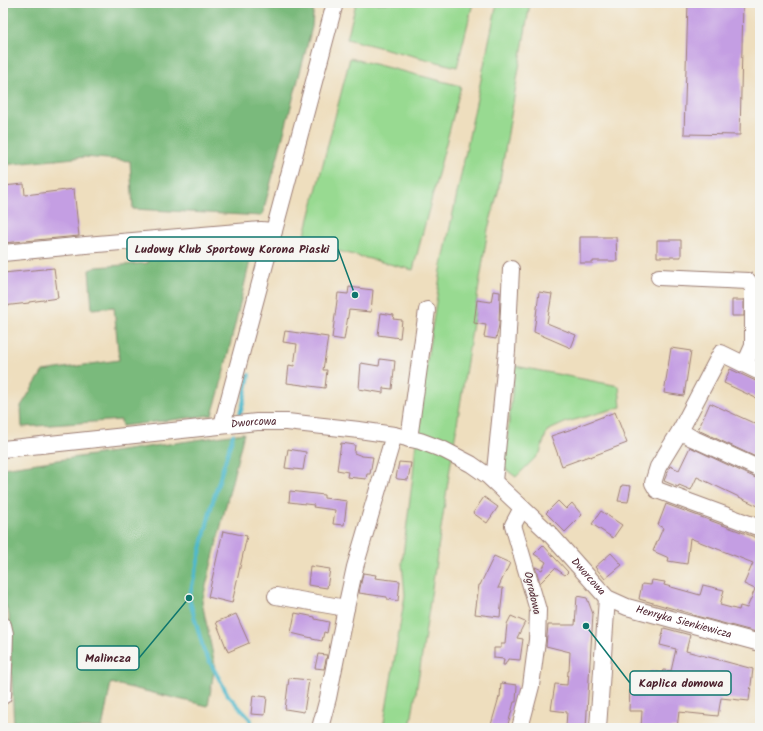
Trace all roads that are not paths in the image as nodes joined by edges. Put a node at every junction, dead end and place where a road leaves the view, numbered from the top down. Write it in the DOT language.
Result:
graph roads {
  1 [pos="335,3"];
  2 [pos="274,231"];
  3 [pos="3,253"];
  4 [pos="511,269"];
  5 [pos="659,277"];
  6 [pos="427,310"];
  7 [pos="745,364"];
  8 [pos="760,372"];
  9 [pos="222,425"];
  10 [pos="680,431"];
  11 [pos="401,437"];
  12 [pos="3,450"];
  13 [pos="760,469"];
  14 [pos="494,481"];
  15 [pos="522,508"];
  16 [pos="760,528"];
  17 [pos="276,596"];
  18 [pos="608,598"];
  19 [pos="346,608"];
  20 [pos="3,625"];
  21 [pos="760,643"];
  22 [pos="3,696"];
  23 [pos="320,728"];
  24 [pos="520,728"];
  25 [pos="598,728"];
  1 -- 2 [label="street"];
  2 -- 3 [label="street"];
  2 -- 9 [label="street"];
  4 -- 14 [label="street"];
  5 -- 7 [label="street"];
  6 -- 11 [label="street"];
  7 -- 8 [label="street"];
  7 -- 10 [label="street"];
  9 -- 11 [label="street, Dworcowa"];
  9 -- 12 [label="street, Dworcowa"];
  10 -- 13 [label="street"];
  10 -- 16 [label="street"];
  11 -- 14 [label="street, Dworcowa"];
  11 -- 19 [label="street"];
  14 -- 15 [label="street, Dworcowa"];
  15 -- 18 [label="street, Dworcowa"];
  15 -- 24 [label="street, Ogrodowa"];
  17 -- 19 [label="street"];
  18 -- 21 [label="street, Henryka Sienkiewicza"];
  18 -- 25 [label="street, Dworcowa"];
  19 -- 23 [label="street"];
  20 -- 22 [label="street"];
}
